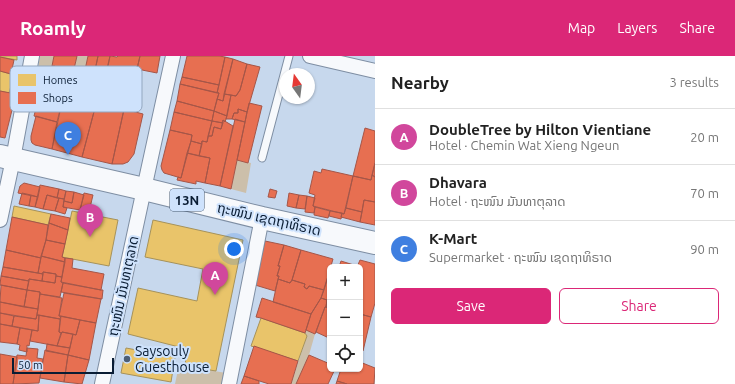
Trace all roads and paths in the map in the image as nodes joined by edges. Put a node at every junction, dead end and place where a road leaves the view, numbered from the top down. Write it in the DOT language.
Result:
graph roads {
  1 [pos="32,56"];
  2 [pos="173,56"];
  3 [pos="289,56"];
  4 [pos="310,56"];
  5 [pos="29,66"];
  6 [pos="375,71"];
  7 [pos="18,112"];
  8 [pos="6,158"];
  9 [pos="262,158"];
  10 [pos="144,189"];
  11 [pos="262,218"];
  12 [pos="0,220"];
  13 [pos="375,243"];
  14 [pos="102,384"];
  15 [pos="229,384"];
  1 -- 5 [label="street"];
  2 -- 10 [label="street, ຖະໜົນ ມັນທາຕຸລາດ"];
  3 -- 9 [label="lane"];
  4 -- 6 [label="street"];
  7 -- 8 [label="street"];
  8 -- 10 [label="highway, ຖະໜົນ ເຊດຖາທິຣາດ / 13N"];
  8 -- 12 [label="street"];
  10 -- 11 [label="highway, ຖະໜົນ ເຊດຖາທິຣາດ / 13N"];
  10 -- 14 [label="street, ຖະໜົນ ມັນທາຕຸລາດ"];
  11 -- 13 [label="highway, ຖະໜົນ ເຊດຖາທິຣາດ / 13N"];
  11 -- 15 [label="street"];
}
